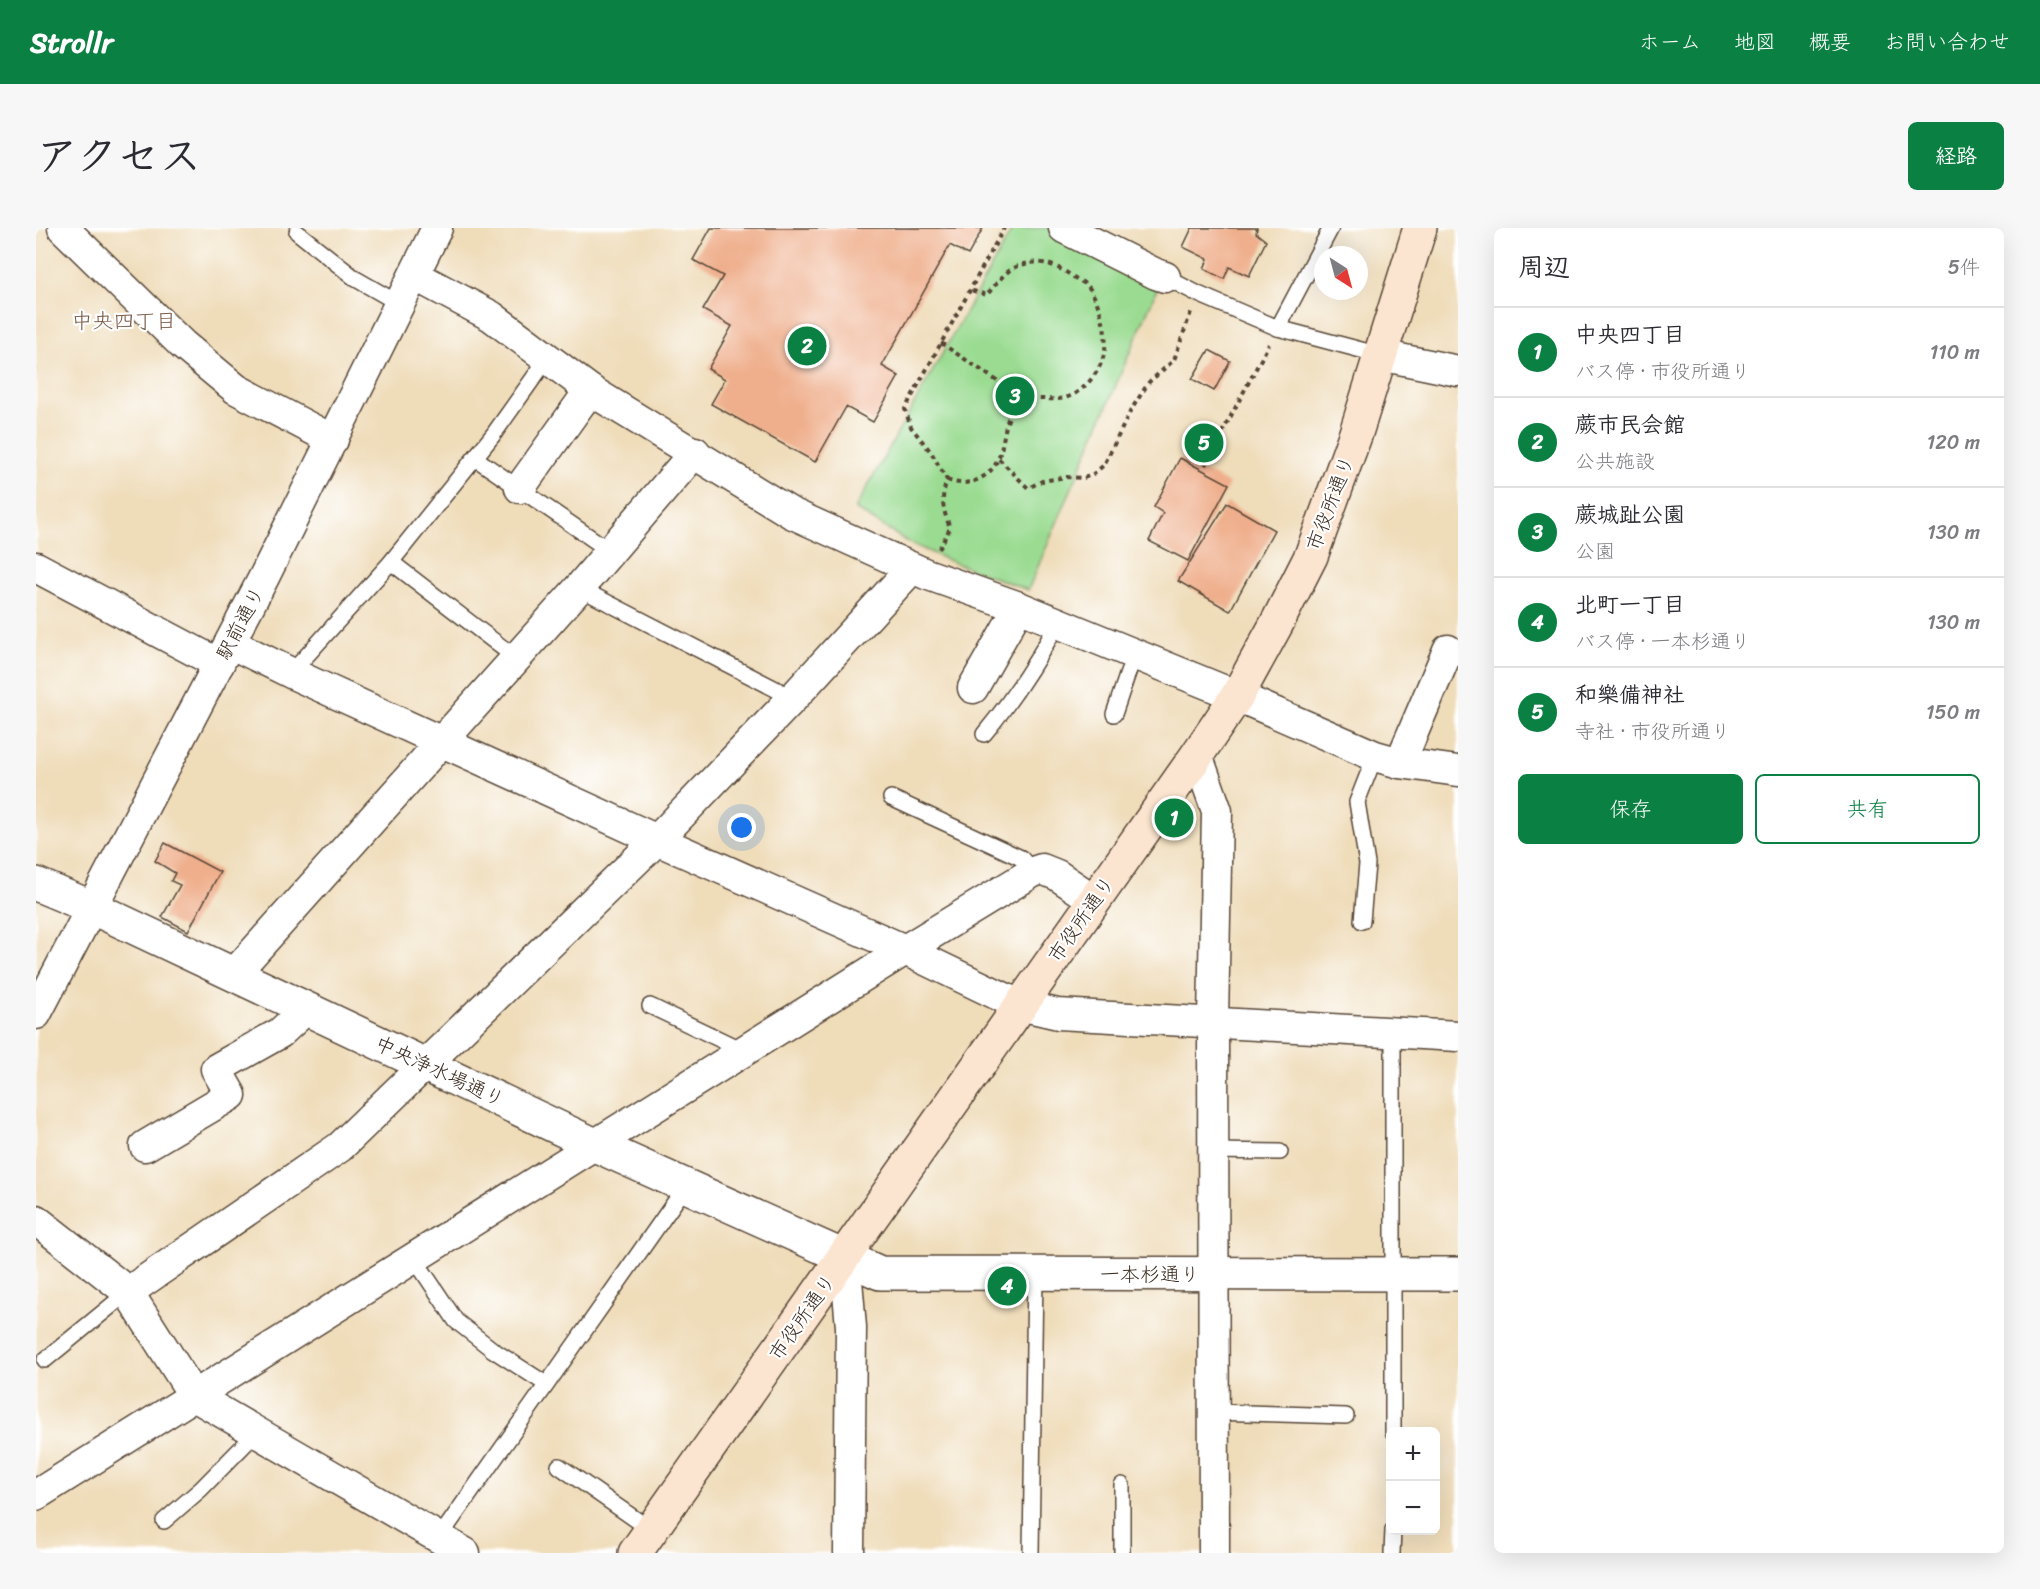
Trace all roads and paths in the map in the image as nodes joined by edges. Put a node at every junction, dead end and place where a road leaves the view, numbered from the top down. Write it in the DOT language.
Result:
graph roads {
  1 [pos="437,228"];
  2 [pos="1004,228"];
  3 [pos="1064,228"];
  4 [pos="1331,228"];
  5 [pos="1420,228"];
  6 [pos="70,230"];
  7 [pos="297,232"];
  8 [pos="414,275"];
  9 [pos="1166,277"];
  10 [pos="970,290"];
  11 [pos="1198,294"];
  12 [pos="398,303"];
  13 [pos="1278,328"];
  14 [pos="941,344"];
  15 [pos="1380,355"];
  16 [pos="547,359"];
  17 [pos="1458,371"];
  18 [pos="595,393"];
  19 [pos="1024,399"];
  20 [pos="333,440"];
  21 [pos="695,453"];
  22 [pos="475,458"];
  23 [pos="999,459"];
  24 [pos="1205,465"];
  25 [pos="947,480"];
  26 [pos="520,488"];
  27 [pos="610,551"];
  28 [pos="391,562"];
  29 [pos="36,567"];
  30 [pos="919,571"];
  31 [pos="579,588"];
  32 [pos="1019,607"];
  33 [pos="1058,623"];
  34 [pos="1448,650"];
  35 [pos="224,653"];
  36 [pos="1134,655"];
  37 [pos="516,658"];
  38 [pos="291,673"];
  39 [pos="973,688"];
  40 [pos="1237,696"];
  41 [pos="793,698"];
  42 [pos="1114,714"];
  43 [pos="984,734"];
  44 [pos="442,741"];
  45 [pos="1197,755"];
  46 [pos="1387,759"];
  47 [pos="1458,771"];
  48 [pos="891,798"];
  49 [pos="657,840"];
  50 [pos="1034,872"];
  51 [pos="36,884"];
  52 [pos="1094,900"];
  53 [pos="91,907"];
  54 [pos="1362,921"];
  55 [pos="906,950"];
  56 [pos="234,974"];
  57 [pos="1019,1005"];
  58 [pos="650,1006"];
  59 [pos="307,1008"];
  60 [pos="36,1014"];
  61 [pos="1213,1022"];
  62 [pos="1394,1032"];
  63 [pos="1458,1036"];
  64 [pos="744,1051"];
  65 [pos="426,1064"];
  66 [pos="596,1145"];
  67 [pos="146,1146"];
  68 [pos="1213,1151"];
  69 [pos="1280,1152"];
  70 [pos="686,1186"];
  71 [pos="36,1220"];
  72 [pos="844,1257"];
  73 [pos="414,1258"];
  74 [pos="1035,1274"];
  75 [pos="1212,1274"];
  76 [pos="1393,1274"];
  77 [pos="1458,1274"];
  78 [pos="128,1292"];
  79 [pos="45,1360"];
  80 [pos="546,1384"];
  81 [pos="195,1396"];
  82 [pos="1213,1412"];
  83 [pos="1346,1416"];
  84 [pos="1393,1427"];
  85 [pos="257,1432"];
  86 [pos="559,1466"];
  87 [pos="1122,1485"];
  88 [pos="36,1495"];
  89 [pos="164,1521"];
  90 [pos="1393,1535"];
  91 [pos="643,1542"];
  92 [pos="455,1548"];
  93 [pos="849,1553"];
  94 [pos="1031,1553"];
  95 [pos="1122,1553"];
  96 [pos="1214,1553"];
  97 [pos="1392,1553"];
  1 -- 8 [label="street, 駅前通り"];
  2 -- 10 [label="path"];
  3 -- 9 [label="street"];
  4 -- 13 [label="lane"];
  5 -- 15 [label="main road, 市役所通り"];
  6 -- 20 [label="street"];
  7 -- 12 [label="lane"];
  8 -- 12 [label="street, 駅前通り"];
  8 -- 16 [label="street"];
  9 -- 11 [label="lane"];
  10 -- 14 [label="path"];
  10 -- 19 [label="path"];
  11 -- 13 [label="lane"];
  11 -- 23 [label="path"];
  12 -- 20 [label="street, 駅前通り"];
  13 -- 15 [label="lane"];
  13 -- 24 [label="path"];
  14 -- 19 [label="path"];
  14 -- 25 [label="path"];
  15 -- 17 [label="street"];
  15 -- 40 [label="main road, 市役所通り"];
  16 -- 18 [label="street"];
  16 -- 22 [label="lane"];
  18 -- 21 [label="street"];
  18 -- 26 [label="street"];
  19 -- 23 [label="path"];
  20 -- 35 [label="street, 駅前通り"];
  21 -- 27 [label="street"];
  21 -- 30 [label="street"];
  22 -- 26 [label="lane"];
  22 -- 28 [label="lane"];
  23 -- 25 [label="path"];
  25 -- 30 [label="path"];
  26 -- 27 [label="lane"];
  27 -- 31 [label="street"];
  28 -- 37 [label="lane"];
  28 -- 38 [label="lane"];
  29 -- 35 [label="street"];
  30 -- 32 [label="street"];
  30 -- 41 [label="street"];
  31 -- 37 [label="street"];
  31 -- 41 [label="lane"];
  32 -- 33 [label="street"];
  32 -- 39 [label="street"];
  33 -- 36 [label="street"];
  33 -- 43 [label="lane"];
  34 -- 46 [label="street"];
  35 -- 38 [label="street"];
  35 -- 53 [label="street, 駅前通り"];
  36 -- 40 [label="street"];
  36 -- 42 [label="lane"];
  37 -- 44 [label="street"];
  38 -- 44 [label="street"];
  40 -- 45 [label="main road, 市役所通り"];
  40 -- 46 [label="street"];
  41 -- 49 [label="street"];
  44 -- 49 [label="street"];
  44 -- 56 [label="street"];
  45 -- 52 [label="main road, 市役所通り"];
  45 -- 61 [label="street"];
  46 -- 47 [label="street"];
  46 -- 54 [label="lane"];
  48 -- 50 [label="lane"];
  49 -- 55 [label="street"];
  49 -- 65 [label="street"];
  50 -- 52 [label="street"];
  50 -- 55 [label="street"];
  51 -- 53 [label="street, 中央浄水場通り"];
  52 -- 57 [label="main road, 市役所通り"];
  53 -- 56 [label="street, 中央浄水場通り"];
  53 -- 60 [label="street, 駅前通り"];
  55 -- 57 [label="street"];
  55 -- 64 [label="street"];
  56 -- 59 [label="street, 中央浄水場通り"];
  57 -- 61 [label="street"];
  57 -- 72 [label="main road, 市役所通り"];
  58 -- 64 [label="lane"];
  59 -- 65 [label="street, 中央浄水場通り"];
  59 -- 67 [label="street"];
  61 -- 62 [label="street"];
  61 -- 68 [label="street"];
  62 -- 63 [label="street"];
  62 -- 76 [label="lane"];
  64 -- 66 [label="street"];
  65 -- 66 [label="street, 中央浄水場通り"];
  65 -- 78 [label="street"];
  66 -- 70 [label="street, 中央浄水場通り"];
  66 -- 73 [label="street"];
  68 -- 69 [label="lane"];
  68 -- 75 [label="street"];
  70 -- 72 [label="street, 中央浄水場通り"];
  70 -- 80 [label="lane"];
  71 -- 78 [label="street"];
  72 -- 74 [label="street, 一本杉通り"];
  72 -- 91 [label="main road, 市役所通り"];
  72 -- 93 [label="street"];
  73 -- 80 [label="lane"];
  73 -- 81 [label="street"];
  74 -- 75 [label="street, 一本杉通り"];
  74 -- 94 [label="lane"];
  75 -- 76 [label="street, 一本杉通り"];
  75 -- 82 [label="street"];
  76 -- 77 [label="street, 一本杉通り"];
  76 -- 84 [label="lane"];
  78 -- 79 [label="lane"];
  78 -- 81 [label="street"];
  80 -- 92 [label="lane"];
  81 -- 85 [label="street"];
  81 -- 88 [label="street"];
  82 -- 83 [label="lane"];
  82 -- 96 [label="street"];
  85 -- 89 [label="lane"];
  85 -- 92 [label="street"];
  86 -- 91 [label="lane"];
  87 -- 95 [label="lane"];
  90 -- 97 [label="lane"];
}
